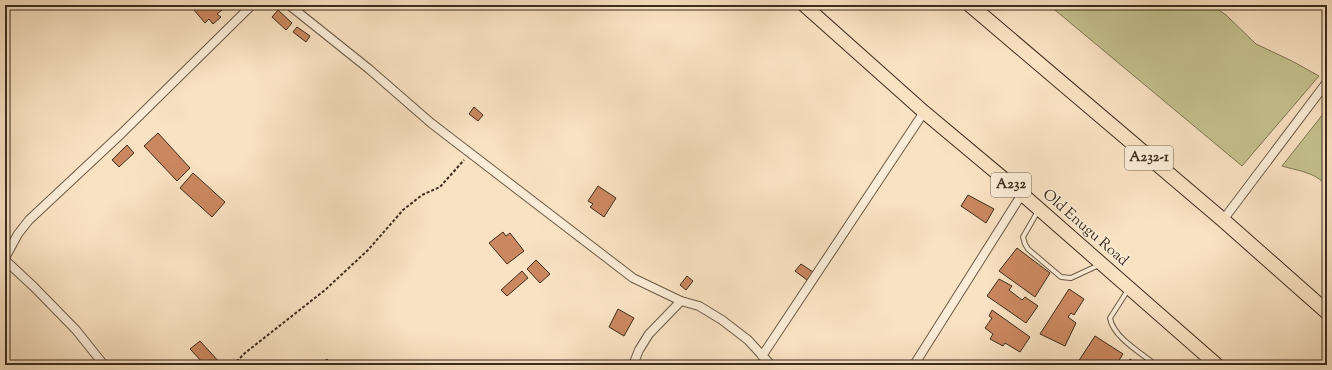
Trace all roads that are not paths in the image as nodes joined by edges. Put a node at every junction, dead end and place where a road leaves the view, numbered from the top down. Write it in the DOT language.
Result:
graph roads {
  1 [pos="252,5"];
  2 [pos="289,5"];
  3 [pos="804,5"];
  4 [pos="970,5"];
  5 [pos="1327,82"];
  6 [pos="924,112"];
  7 [pos="1022,194"];
  8 [pos="1039,209"];
  9 [pos="1223,220"];
  10 [pos="5,259"];
  11 [pos="1102,264"];
  12 [pos="1129,288"];
  13 [pos="681,302"];
  14 [pos="1327,312"];
  15 [pos="762,356"];
  16 [pos="104,365"];
  17 [pos="633,365"];
  18 [pos="771,365"];
  19 [pos="914,365"];
  20 [pos="1156,365"];
  21 [pos="1217,365"];
  1 -- 10 [label="street"];
  2 -- 13 [label="street"];
  3 -- 6 [label="main road, Old Enugu Road / A232"];
  4 -- 9 [label="highway, A232-1"];
  5 -- 9 [label="street"];
  6 -- 7 [label="main road, Old Enugu Road / A232"];
  6 -- 15 [label="street"];
  7 -- 8 [label="main road, Old Enugu Road / A232"];
  7 -- 19 [label="street"];
  8 -- 11 [label="main road, Old Enugu Road / A232"];
  8 -- 11 [label="lane"];
  9 -- 14 [label="highway, A232-1"];
  10 -- 16 [label="street"];
  11 -- 12 [label="main road, Old Enugu Road / A232"];
  12 -- 20 [label="lane"];
  12 -- 21 [label="main road, Old Enugu Road / A232"];
  13 -- 15 [label="street"];
  13 -- 17 [label="street"];
  15 -- 18 [label="street"];
}
